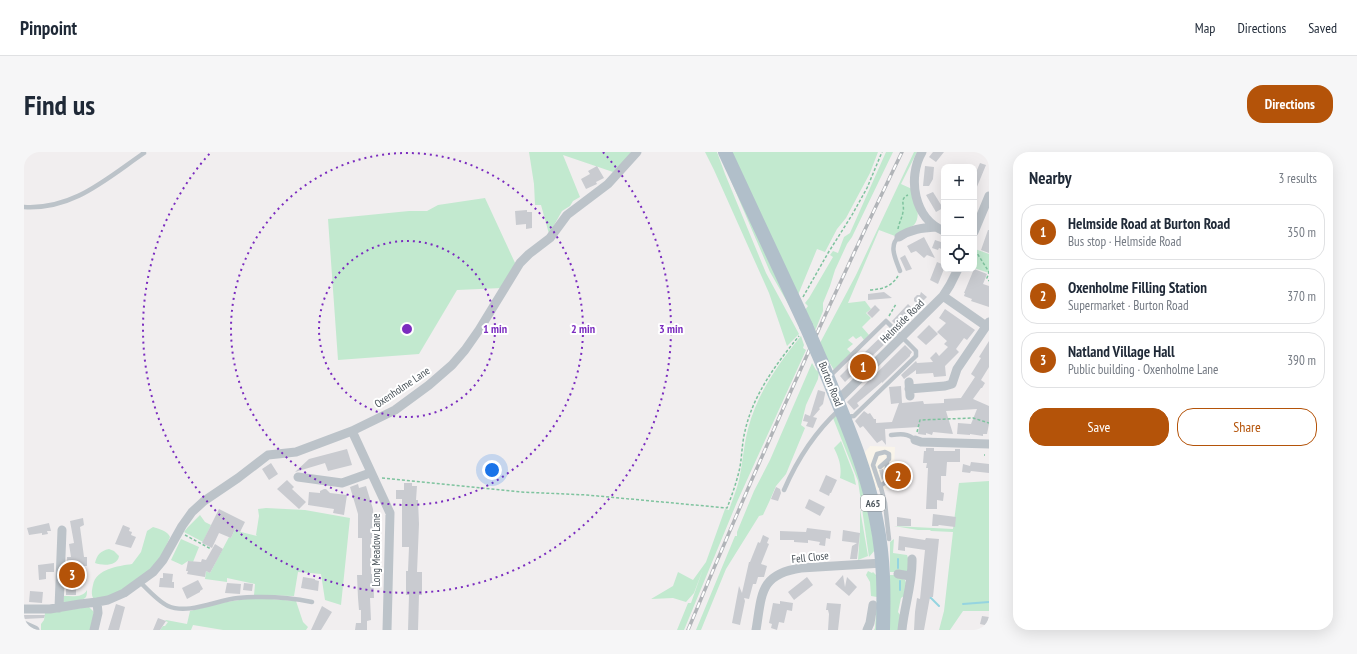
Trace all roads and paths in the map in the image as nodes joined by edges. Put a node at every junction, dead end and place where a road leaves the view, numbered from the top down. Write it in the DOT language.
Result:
graph roads {
  1 [pos="143,152"];
  2 [pos="637,152"];
  3 [pos="725,152"];
  4 [pos="882,152"];
  5 [pos="922,152"];
  6 [pos="910,195"];
  7 [pos="989,196"];
  8 [pos="24,207"];
  9 [pos="924,215"];
  10 [pos="977,225"];
  11 [pos="918,228"];
  12 [pos="940,229"];
  13 [pos="899,234"];
  14 [pos="977,253"];
  15 [pos="900,271"];
  16 [pos="956,272"];
  17 [pos="989,281"];
  18 [pos="870,290"];
  19 [pos="943,296"];
  20 [pos="796,303"];
  21 [pos="896,304"];
  22 [pos="887,318"];
  23 [pos="988,324"];
  24 [pos="803,330"];
  25 [pos="903,337"];
  26 [pos="828,378"];
  27 [pos="909,389"];
  28 [pos="841,409"];
  29 [pos="989,423"];
  30 [pos="352,431"];
  31 [pos="891,435"];
  32 [pos="916,437"];
  33 [pos="989,444"];
  34 [pos="887,462"];
  35 [pos="867,464"];
  36 [pos="887,472"];
  37 [pos="371,476"];
  38 [pos="298,477"];
  39 [pos="887,479"];
  40 [pos="880,483"];
  41 [pos="784,490"];
  42 [pos="877,497"];
  43 [pos="62,530"];
  44 [pos="178,532"];
  45 [pos="889,539"];
  46 [pos="211,549"];
  47 [pos="912,559"];
  48 [pos="883,564"];
  49 [pos="898,574"];
  50 [pos="910,576"];
  51 [pos="140,582"];
  52 [pos="97,602"];
  53 [pos="312,602"];
  54 [pos="873,605"];
  55 [pos="59,608"];
  56 [pos="24,609"];
  57 [pos="24,625"];
  58 [pos="35,630"];
  59 [pos="94,630"];
  60 [pos="387,630"];
  61 [pos="756,630"];
  62 [pos="867,630"];
  63 [pos="882,630"];
  64 [pos="902,630"];
  1 -- 8 [label="lane"];
  2 -- 30 [label="street, Oxenholme Lane"];
  3 -- 20 [label="main road, Burton Road / A65"];
  4 -- 20 [label="path"];
  5 -- 9 [label="street"];
  6 -- 13 [label="path"];
  7 -- 10 [label="street"];
  9 -- 11 [label="street"];
  9 -- 12 [label="street"];
  11 -- 12 [label="street"];
  11 -- 13 [label="street"];
  13 -- 15 [label="lane"];
  14 -- 17 [label="path"];
  15 -- 18 [label="path"];
  16 -- 19 [label="street, Helmside Road"];
  19 -- 23 [label="street"];
  19 -- 25 [label="street, Helmside Road"];
  20 -- 24 [label="main road, Burton Road / A65"];
  21 -- 22 [label="path"];
  23 -- 27 [label="street"];
  24 -- 26 [label="main road, Burton Road / A65, bridge"];
  24 -- 37 [label="path"];
  25 -- 26 [label="lane"];
  25 -- 28 [label="street, Helmside Road"];
  25 -- 28 [label="lane"];
  26 -- 28 [label="main road, Burton Road / A65"];
  28 -- 35 [label="main road, Burton Road / A65"];
  28 -- 41 [label="lane"];
  29 -- 32 [label="path"];
  30 -- 37 [label="street, Long Meadow Lane"];
  30 -- 44 [label="street, Oxenholme Lane"];
  31 -- 32 [label="lane"];
  32 -- 33 [label="street"];
  34 -- 35 [label="lane"];
  34 -- 35 [label="lane"];
  34 -- 36 [label="lane"];
  35 -- 40 [label="lane"];
  35 -- 42 [label="main road, Burton Road / A65"];
  37 -- 38 [label="street"];
  37 -- 60 [label="street, Long Meadow Lane"];
  39 -- 40 [label="lane"];
  40 -- 42 [label="lane"];
  42 -- 45 [label="lane"];
  42 -- 48 [label="main road, Burton Road / A65"];
  43 -- 55 [label="street"];
  44 -- 46 [label="path"];
  44 -- 51 [label="street, Oxenholme Lane"];
  47 -- 50 [label="street"];
  48 -- 61 [label="street, Fell Close"];
  48 -- 63 [label="main road, Burton Road / A65"];
  49 -- 50 [label="street"];
  50 -- 64 [label="street"];
  51 -- 52 [label="street, Oxenholme Lane"];
  51 -- 53 [label="lane"];
  52 -- 55 [label="street, Oxenholme Lane"];
  52 -- 59 [label="street"];
  54 -- 62 [label="street"];
  55 -- 56 [label="street, Oxenholme Lane"];
  57 -- 58 [label="street"];
}
